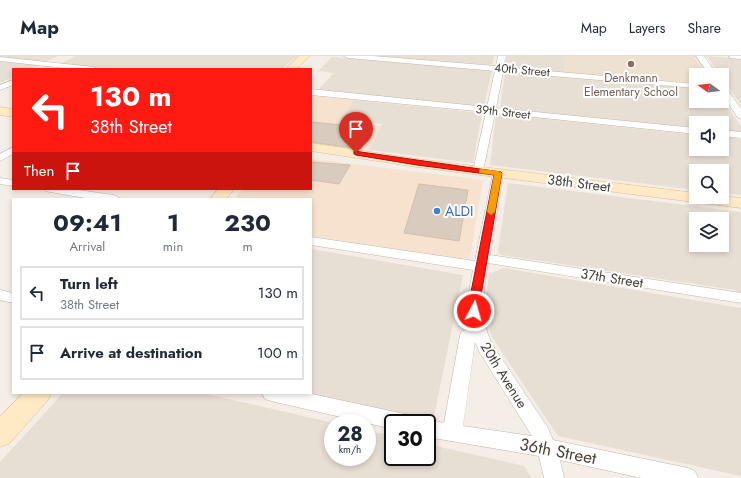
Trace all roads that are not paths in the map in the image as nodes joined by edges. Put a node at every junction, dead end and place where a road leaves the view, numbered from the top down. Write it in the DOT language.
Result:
graph roads {
  1 [pos="305,56"];
  2 [pos="348,56"];
  3 [pos="502,56"];
  4 [pos="700,56"];
  5 [pos="733,56"];
  6 [pos="741,57"];
  7 [pos="0,59"];
  8 [pos="62,59"];
  9 [pos="50,64"];
  10 [pos="42,68"];
  11 [pos="85,68"];
  12 [pos="292,68"];
  13 [pos="708,68"];
  14 [pos="500,69"];
  15 [pos="12,82"];
  16 [pos="689,85"];
  17 [pos="0,88"];
  18 [pos="312,92"];
  19 [pos="729,98"];
  20 [pos="490,110"];
  21 [pos="0,111"];
  22 [pos="12,113"];
  23 [pos="741,116"];
  24 [pos="689,130"];
  25 [pos="729,134"];
  26 [pos="741,135"];
  27 [pos="312,146"];
  28 [pos="12,151"];
  29 [pos="312,154"];
  30 [pos="0,158"];
  31 [pos="417,163"];
  32 [pos="478,171"];
  33 [pos="498,173"];
  34 [pos="0,181"];
  35 [pos="12,183"];
  36 [pos="56,190"];
  37 [pos="225,190"];
  38 [pos="107,198"];
  39 [pos="219,198"];
  40 [pos="741,204"];
  41 [pos="312,240"];
  42 [pos="481,263"];
  43 [pos="0,295"];
  44 [pos="12,298"];
  45 [pos="741,298"];
  46 [pos="468,335"];
  47 [pos="38,394"];
  48 [pos="276,394"];
  49 [pos="384,418"];
  50 [pos="436,430"];
  51 [pos="452,434"];
  52 [pos="0,435"];
  53 [pos="547,448"];
  54 [pos="554,478"];
  55 [pos="688,478"];
  1 -- 12 [label="street"];
  2 -- 14 [label="street, 40th Street"];
  3 -- 14 [label="street"];
  4 -- 13 [label="street"];
  5 -- 6 [label="street"];
  7 -- 9 [label="street"];
  8 -- 9 [label="street"];
  9 -- 10 [label="street"];
  9 -- 11 [label="street"];
  14 -- 16 [label="street, 40th Street"];
  14 -- 20 [label="street"];
  15 -- 17 [label="street"];
  18 -- 20 [label="street, 39th Street"];
  19 -- 23 [label="street"];
  20 -- 24 [label="street, 39th Street"];
  20 -- 32 [label="street"];
  21 -- 22 [label="street"];
  25 -- 26 [label="street"];
  27 -- 31 [label="street, 38th Street"];
  28 -- 30 [label="street"];
  29 -- 31 [label="street, 38th Street"];
  31 -- 32 [label="street, 38th Street"];
  32 -- 33 [label="street, 38th Street"];
  33 -- 40 [label="street, 38th Street"];
  33 -- 42 [label="street, 20th Avenue"];
  34 -- 35 [label="street"];
  36 -- 38 [label="street"];
  37 -- 39 [label="street"];
  41 -- 42 [label="street, 37th Street"];
  42 -- 45 [label="street, 37th Street"];
  42 -- 53 [label="street, 20th Avenue"];
  43 -- 44 [label="street"];
  46 -- 51 [label="street, 20th Avenue"];
  47 -- 52 [label="street"];
  48 -- 49 [label="street"];
  50 -- 51 [label="street, 36th Street"];
  51 -- 53 [label="street, 36th Street"];
  53 -- 54 [label="street, 20th Avenue"];
  53 -- 55 [label="street, 36th Street"];
}
